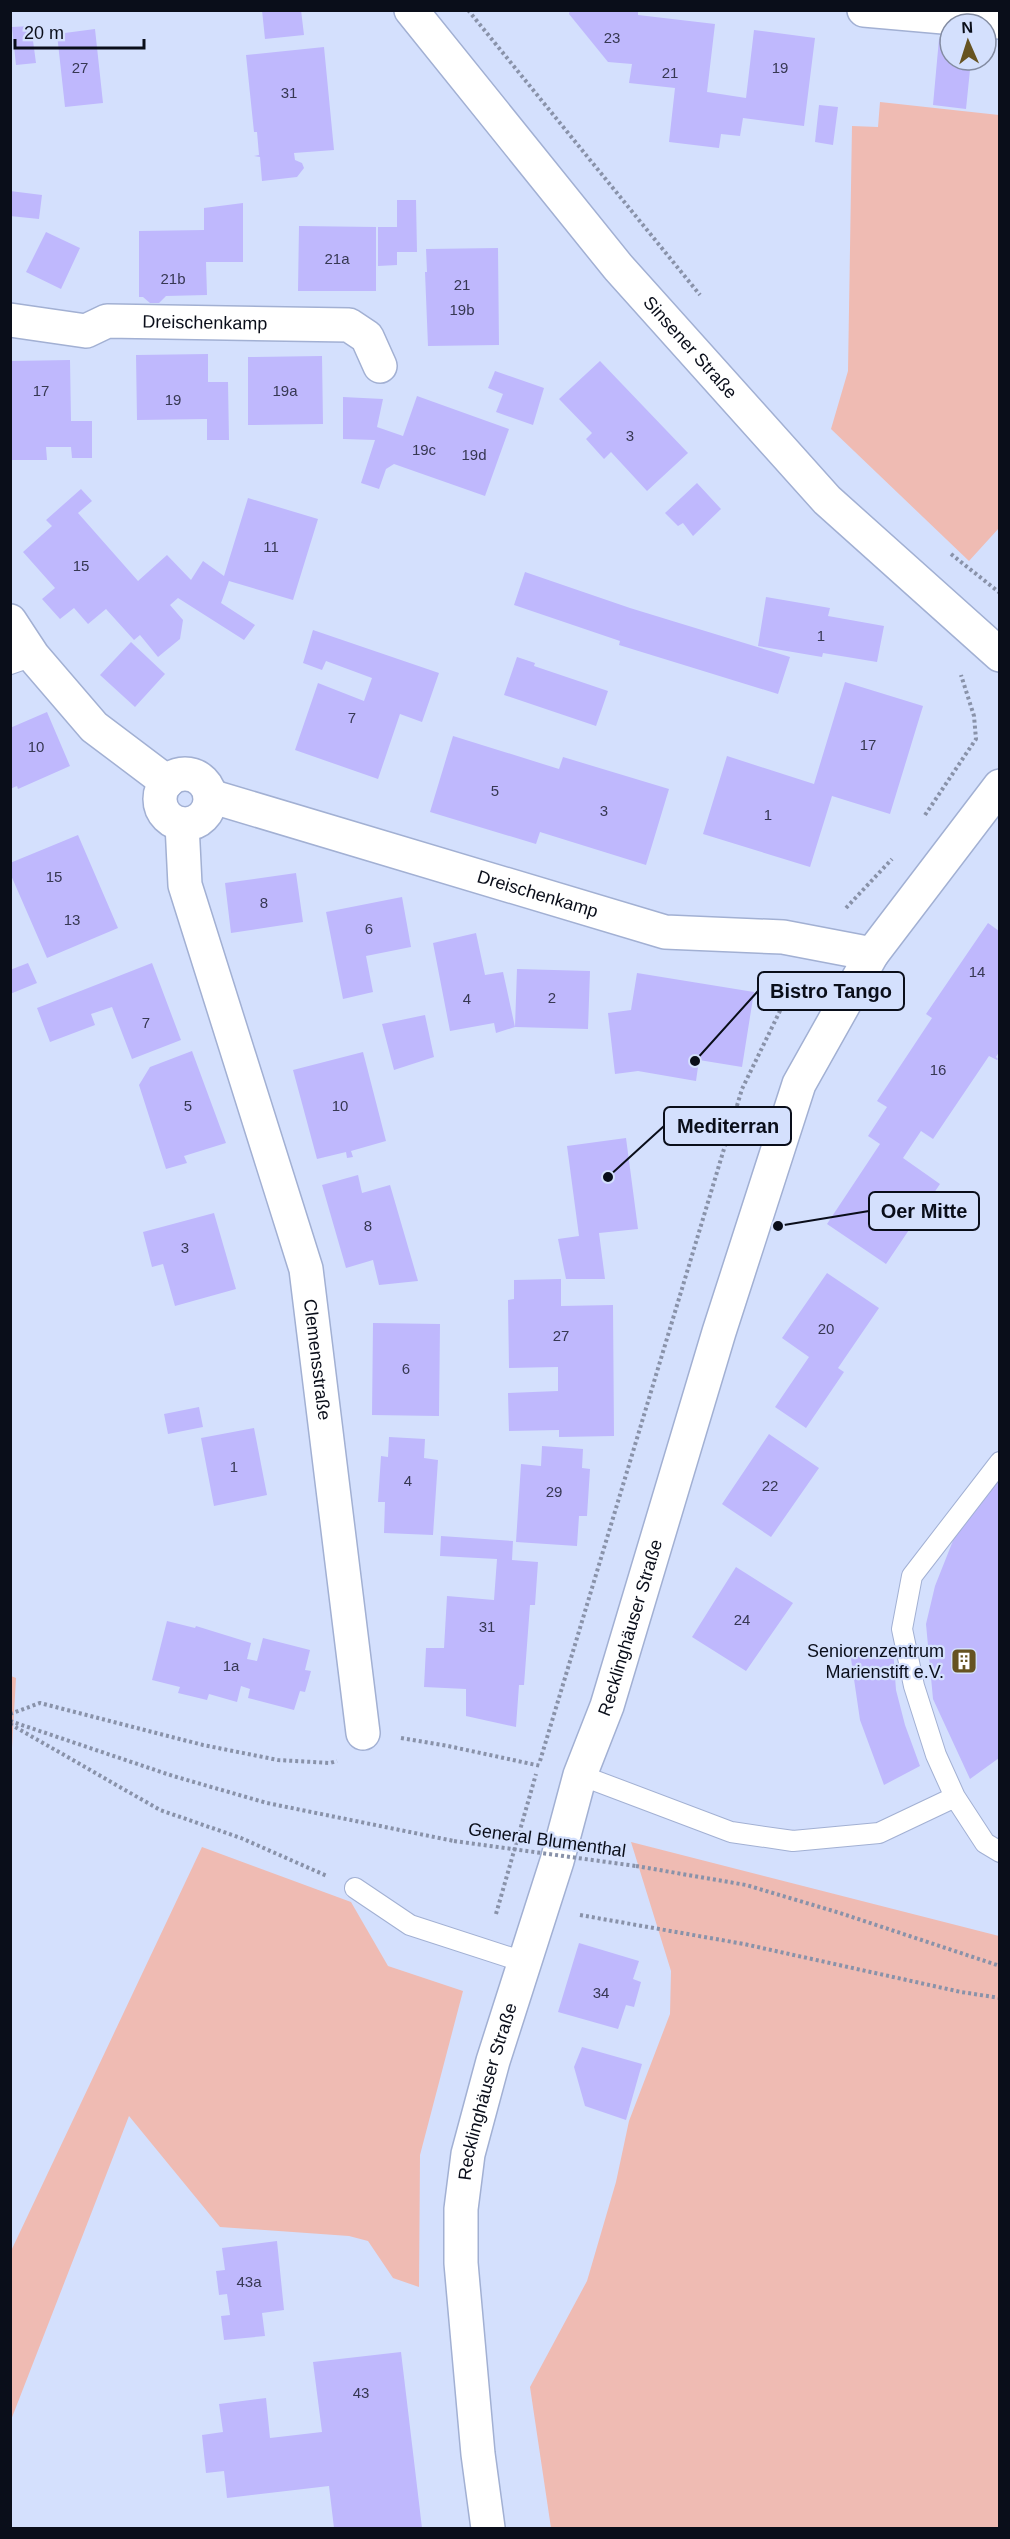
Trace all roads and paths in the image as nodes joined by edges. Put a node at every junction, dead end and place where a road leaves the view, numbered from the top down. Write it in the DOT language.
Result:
graph roads {
  1 [pos="411,10"];
  2 [pos="468,10"];
  3 [pos="864,10"];
  4 [pos="999,22"];
  5 [pos="705,301"];
  6 [pos="10,320"];
  7 [pos="380,366"];
  8 [pos="943,548"];
  9 [pos="999,593"];
  10 [pos="10,621"];
  11 [pos="999,655"];
  12 [pos="22,660"];
  13 [pos="167,782"];
  14 [pos="999,786"];
  15 [pos="210,796"];
  16 [pos="182,824"];
  17 [pos="872,954"];
  18 [pos="999,1462"];
  19 [pos="10,1714"];
  20 [pos="10,1722"];
  21 [pos="363,1733"];
  22 [pos="539,1765"];
  23 [pos="580,1775"];
  24 [pos="955,1797"];
  25 [pos="999,1852"];
  26 [pos="355,1888"];
  27 [pos="541,1908"];
  28 [pos="524,1962"];
  29 [pos="999,1966"];
  30 [pos="999,1998"];
  31 [pos="488,2529"];
  1 -- 11 [label="street, Sinsener Straße"];
  2 -- 5 [label="path"];
  3 -- 4 [label="street"];
  6 -- 7 [label="street, Dreischenkamp"];
  8 -- 9 [label="path"];
  10 -- 12 [label="street"];
  12 -- 13 [label="street"];
  13 -- 15 [label="street"];
  13 -- 16 [label="street"];
  14 -- 17 [label="street, Recklinghäuser Straße"];
  15 -- 16 [label="street"];
  15 -- 17 [label="street, Dreischenkamp"];
  16 -- 21 [label="street, Clemensstraße"];
  17 -- 23 [label="street, Recklinghäuser Straße"];
  18 -- 24 [label="lane"];
  19 -- 21 [label="path"];
  20 -- 26 [label="path"];
  20 -- 29 [label="path, General Blumenthal, bridge"];
  21 -- 22 [label="path"];
  23 -- 24 [label="lane"];
  23 -- 27 [label="street, Recklinghäuser Straße"];
  24 -- 25 [label="lane"];
  26 -- 28 [label="lane"];
  27 -- 28 [label="street, Recklinghäuser Straße"];
  27 -- 30 [label="path"];
  28 -- 31 [label="street, Recklinghäuser Straße"];
}
